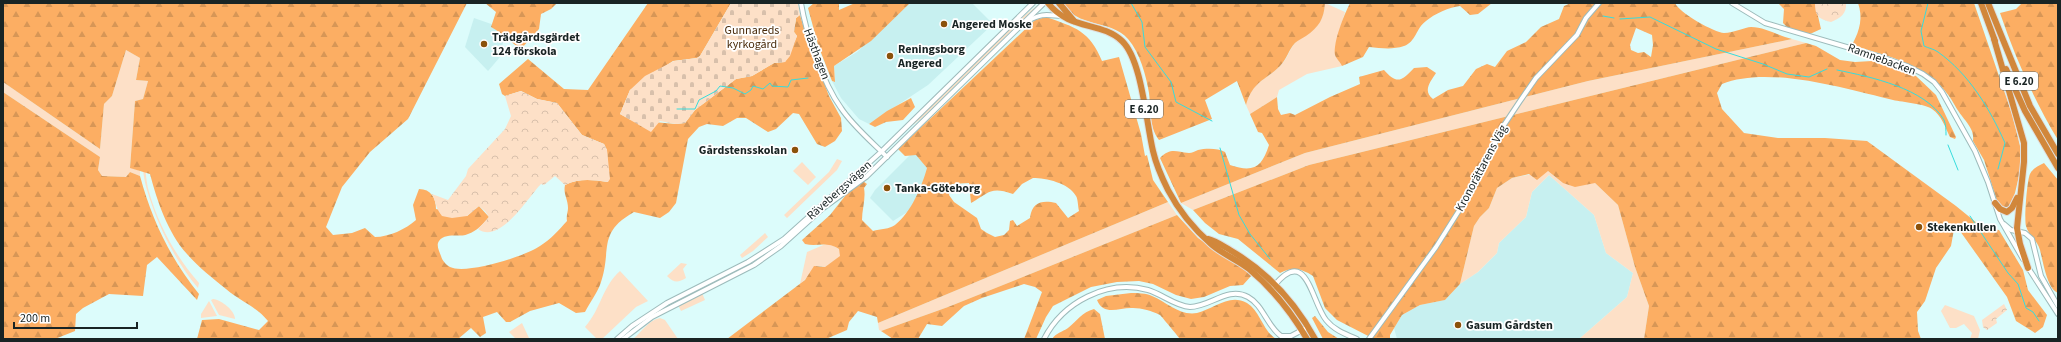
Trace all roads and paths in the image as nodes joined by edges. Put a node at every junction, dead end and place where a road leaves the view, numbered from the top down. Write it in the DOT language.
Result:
graph roads {
  1 [pos="801,3"];
  2 [pos="1033,3"];
  3 [pos="1044,3"];
  4 [pos="1048,3"];
  5 [pos="1059,3"];
  6 [pos="1599,3"];
  7 [pos="1732,3"];
  8 [pos="1981,3"];
  9 [pos="1988,3"];
  10 [pos="1062,16"];
  11 [pos="1077,23"];
  12 [pos="1021,26"];
  13 [pos="1994,39"];
  14 [pos="882,152"];
  15 [pos="2058,154"];
  16 [pos="887,157"];
  17 [pos="2058,168"];
  18 [pos="2021,185"];
  19 [pos="1995,203"];
  20 [pos="2000,219"];
  21 [pos="2018,232"];
  22 [pos="2028,268"];
  23 [pos="1273,287"];
  24 [pos="2058,306"];
  25 [pos="2058,314"];
  26 [pos="1308,327"];
  27 [pos="1302,330"];
  28 [pos="617,339"];
  29 [pos="623,339"];
  30 [pos="1044,339"];
  31 [pos="1307,339"];
  32 [pos="1315,339"];
  33 [pos="1357,339"];
  34 [pos="1369,339"];
  1 -- 14 [label="street, Hästhagen"];
  2 -- 14 [label="street, Rävebergsvägen"];
  3 -- 12 [label="street, Rävebergsvägen"];
  4 -- 10 [label="highway, E 6.20"];
  5 -- 11 [label="highway"];
  6 -- 34 [label="street, Kronorättarens Väg"];
  7 -- 19 [label="street, Ramnebacken"];
  8 -- 13 [label="highway, E 6.20"];
  9 -- 15 [label="highway, E 6.20"];
  10 -- 11 [label="highway, E 6.20"];
  10 -- 12 [label="street, Rävebergsvägen"];
  11 -- 23 [label="highway, E 6.20"];
  12 -- 16 [label="street, Rävebergsvägen"];
  13 -- 17 [label="highway, E 6.20"];
  13 -- 18 [label="highway"];
  14 -- 16 [label="street, Hästhagen"];
  14 -- 28 [label="street, Rävebergsvägen"];
  16 -- 29 [label="street, Rävebergsvägen"];
  18 -- 19 [label="highway"];
  18 -- 21 [label="highway"];
  19 -- 20 [label="street, Ramnebacken"];
  20 -- 21 [label="street"];
  20 -- 22 [label="street, Ramnebacken"];
  21 -- 22 [label="highway"];
  21 -- 24 [label="street"];
  22 -- 25 [label="street, Ramnebacken"];
  23 -- 26 [label="highway, E 6.20"];
  23 -- 27 [label="highway, E 6.20"];
  23 -- 33 [label="street"];
  26 -- 27 [label="street"];
  26 -- 32 [label="highway, E 6.20"];
  27 -- 30 [label="street"];
  27 -- 31 [label="highway, E 6.20"];
}
